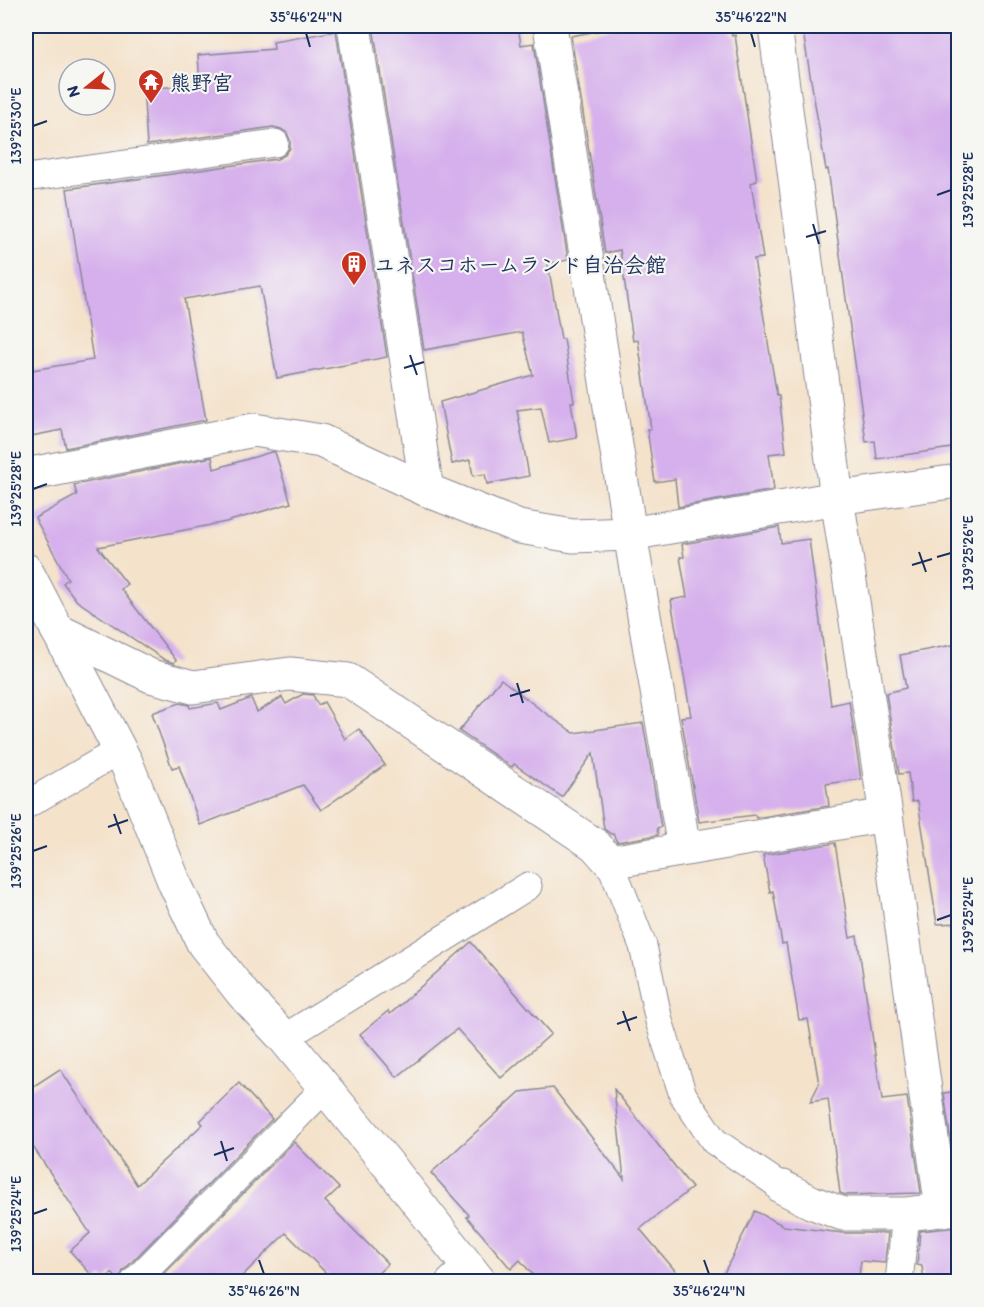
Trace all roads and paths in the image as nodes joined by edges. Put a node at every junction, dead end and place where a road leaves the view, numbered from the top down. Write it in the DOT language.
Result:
graph roads {
  1 [pos="354,26"];
  2 [pos="550,26"];
  3 [pos="775,26"];
  4 [pos="275,143"];
  5 [pos="26,178"];
  6 [pos="26,475"];
  7 [pos="958,481"];
  8 [pos="427,490"];
  9 [pos="837,498"];
  10 [pos="630,534"];
  11 [pos="26,570"];
  12 [pos="57,630"];
  13 [pos="120,750"];
  14 [pos="26,805"];
  15 [pos="886,815"];
  16 [pos="684,848"];
  17 [pos="610,862"];
  18 [pos="528,886"];
  19 [pos="284,1038"];
  20 [pos="325,1088"];
  21 [pos="782,1187"];
  22 [pos="950,1208"];
  23 [pos="906,1214"];
  24 [pos="465,1276"];
  25 [pos="134,1281"];
  26 [pos="899,1281"];
  1 -- 8 [label="street"];
  2 -- 10 [label="street"];
  3 -- 9 [label="street"];
  4 -- 5 [label="lane"];
  6 -- 8 [label="street"];
  7 -- 9 [label="street"];
  8 -- 10 [label="street"];
  9 -- 10 [label="street"];
  9 -- 15 [label="street"];
  10 -- 16 [label="street"];
  11 -- 12 [label="street"];
  12 -- 13 [label="street"];
  12 -- 17 [label="street"];
  13 -- 14 [label="lane"];
  13 -- 19 [label="street"];
  15 -- 16 [label="street"];
  15 -- 22 [label="street"];
  16 -- 17 [label="street"];
  17 -- 21 [label="lane"];
  18 -- 19 [label="lane"];
  19 -- 20 [label="street"];
  20 -- 24 [label="street"];
  20 -- 25 [label="lane"];
  21 -- 23 [label="street"];
  22 -- 23 [label="street"];
  23 -- 26 [label="lane"];
}
